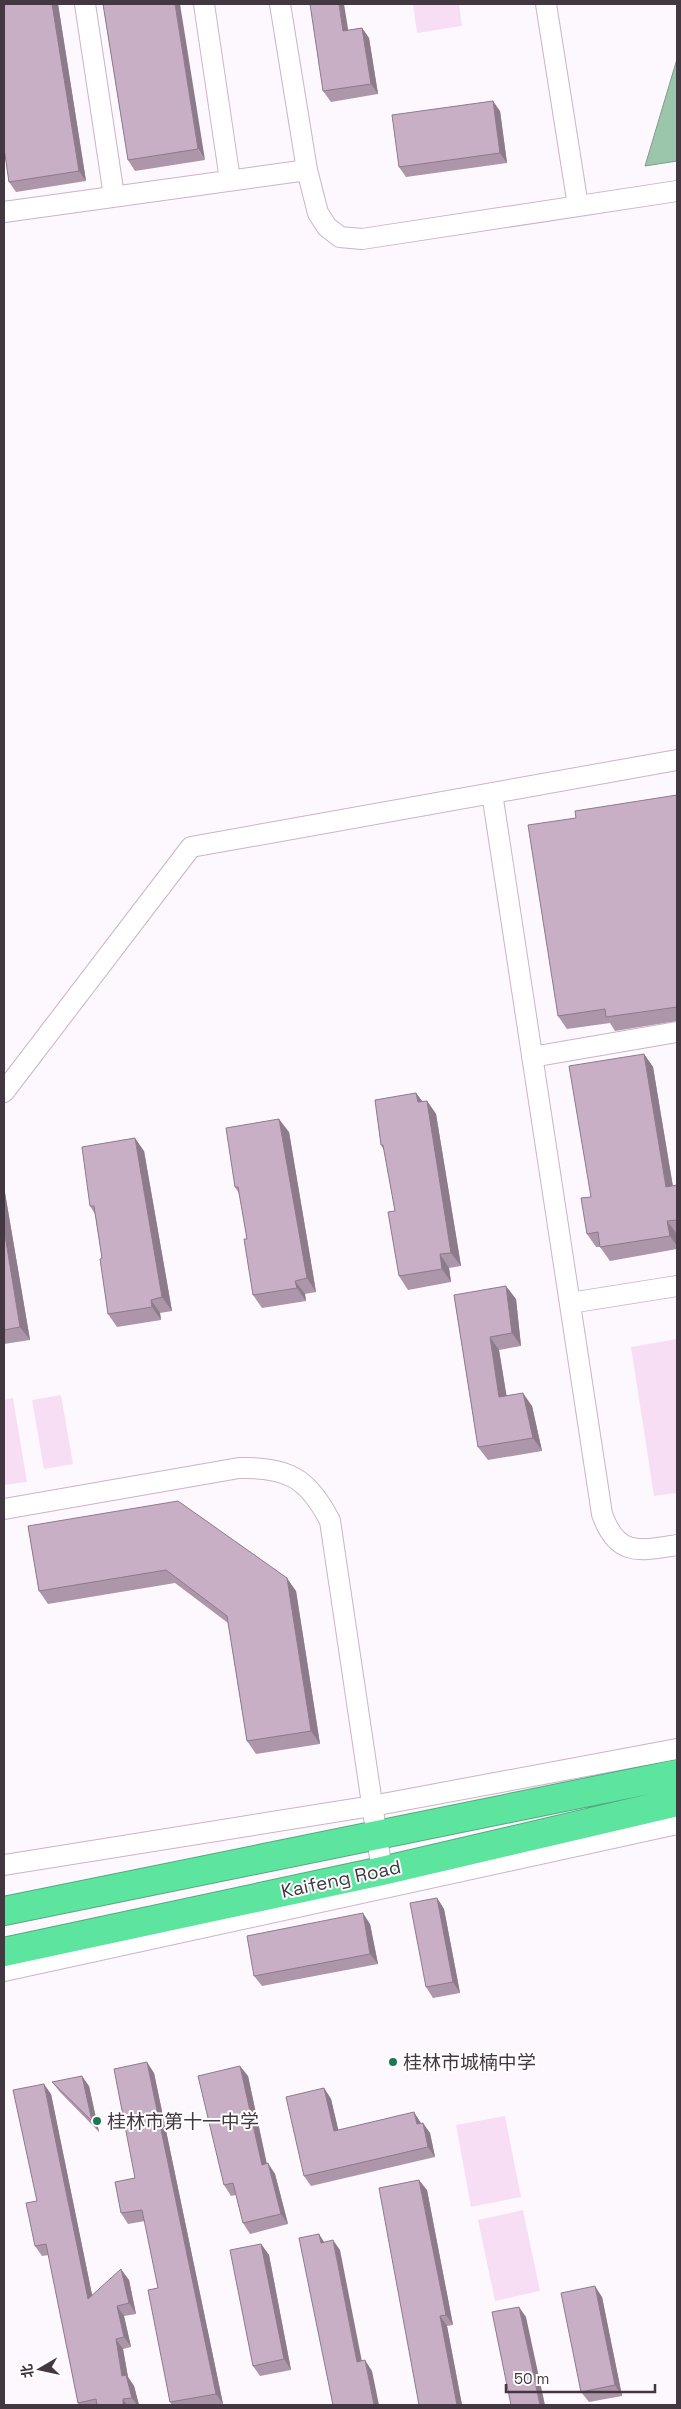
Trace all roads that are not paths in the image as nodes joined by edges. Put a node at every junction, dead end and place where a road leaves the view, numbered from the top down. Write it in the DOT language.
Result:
graph roads {
  1 [pos="85,4"];
  2 [pos="204,4"];
  3 [pos="280,4"];
  4 [pos="546,4"];
  5 [pos="307,170"];
  6 [pos="230,180"];
  7 [pos="677,190"];
  8 [pos="114,196"];
  9 [pos="578,206"];
  10 [pos="4,212"];
  11 [pos="677,760"];
  12 [pos="492,793"];
  13 [pos="677,1032"];
  14 [pos="532,1057"];
  15 [pos="4,1092"];
  16 [pos="677,1286"];
  17 [pos="570,1303"];
  18 [pos="4,1509"];
  19 [pos="677,1544"];
  20 [pos="677,1749"];
  21 [pos="677,1774"];
  22 [pos="677,1802"];
  23 [pos="372,1806"];
  24 [pos="677,1824"];
  25 [pos="376,1836"];
  26 [pos="4,1865"];
  27 [pos="382,1871"];
  28 [pos="4,1911"];
  29 [pos="4,1952"];
  30 [pos="4,1971"];
  1 -- 8 [label="street"];
  2 -- 6 [label="street"];
  3 -- 5 [label="street"];
  4 -- 9 [label="street"];
  5 -- 6 [label="street"];
  5 -- 9 [label="street"];
  6 -- 8 [label="street"];
  7 -- 9 [label="street"];
  8 -- 10 [label="street"];
  11 -- 12 [label="street"];
  12 -- 14 [label="street"];
  12 -- 15 [label="street"];
  13 -- 14 [label="street"];
  14 -- 17 [label="street"];
  16 -- 17 [label="street"];
  17 -- 19 [label="street"];
  18 -- 23 [label="street"];
  20 -- 23 [label="street"];
  21 -- 25 [label="highway, Kaifeng Road"];
  22 -- 27 [label="highway, Kaifeng Road"];
  23 -- 25 [label="street"];
  23 -- 26 [label="street"];
  24 -- 30 [label="street"];
  25 -- 27 [label="street"];
  25 -- 28 [label="highway, Kaifeng Road"];
  27 -- 29 [label="highway, Kaifeng Road"];
}
